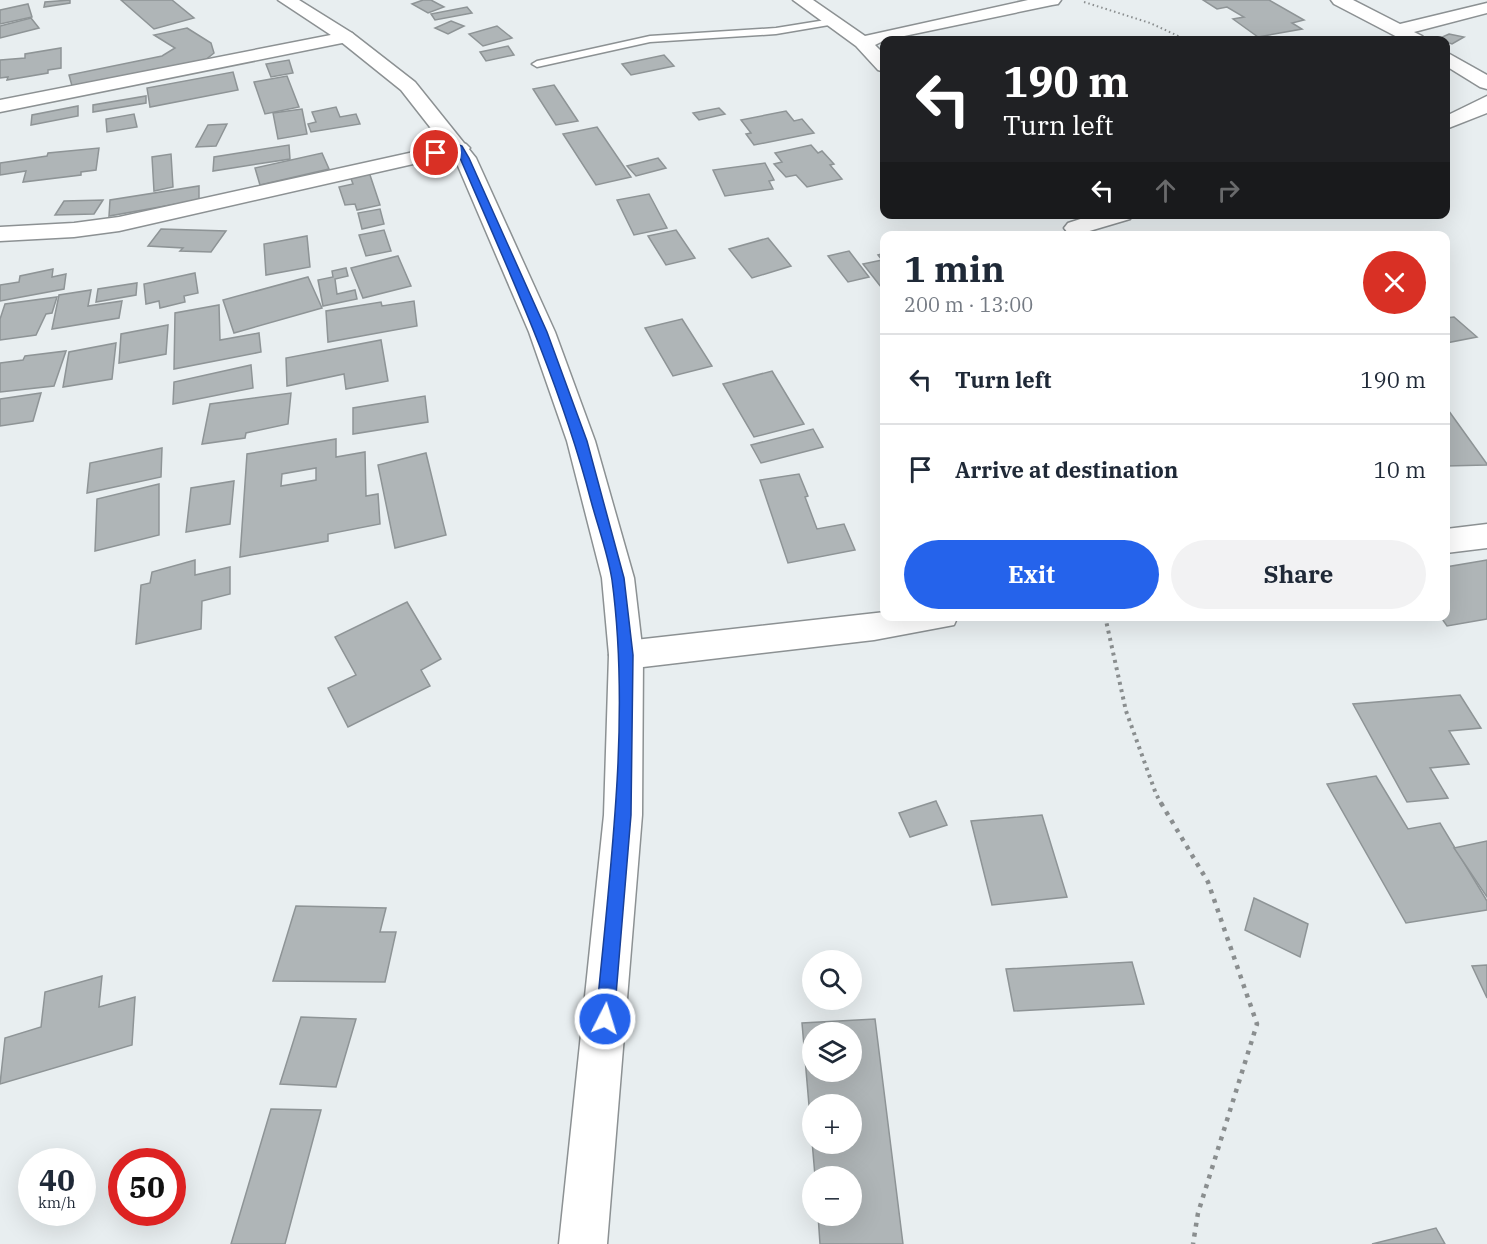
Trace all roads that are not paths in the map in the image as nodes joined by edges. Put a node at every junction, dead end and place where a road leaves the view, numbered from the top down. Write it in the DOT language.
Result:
graph roads {
  1 [pos="287,0"];
  2 [pos="802,0"];
  3 [pos="1052,0"];
  4 [pos="1340,0"];
  5 [pos="1487,8"];
  6 [pos="832,22"];
  7 [pos="1398,30"];
  8 [pos="889,36"];
  9 [pos="1409,36"];
  10 [pos="346,37"];
  11 [pos="880,38"];
  12 [pos="862,42"];
  13 [pos="1450,60"];
  14 [pos="880,61"];
  15 [pos="537,64"];
  16 [pos="1487,83"];
  17 [pos="1487,102"];
  18 [pos="0,106"];
  19 [pos="1450,121"];
  20 [pos="459,148"];
  21 [pos="1102,219"];
  22 [pos="1074,226"];
  23 [pos="0,234"];
  24 [pos="1487,536"];
  25 [pos="1450,541"];
  26 [pos="911,621"];
  27 [pos="626,655"];
  28 [pos="583,1244"];
  1 -- 10 [label="street"];
  2 -- 6 [label="street"];
  3 -- 8 [label="street"];
  4 -- 7 [label="street"];
  5 -- 7 [label="street"];
  6 -- 12 [label="street"];
  6 -- 15 [label="lane"];
  7 -- 9 [label="street"];
  10 -- 18 [label="street"];
  10 -- 20 [label="street"];
  11 -- 12 [label="street"];
  12 -- 14 [label="street"];
  13 -- 16 [label="street"];
  17 -- 19 [label="street"];
  20 -- 23 [label="street"];
  20 -- 27 [label="street"];
  21 -- 22 [label="street"];
  24 -- 25 [label="street"];
  26 -- 27 [label="street"];
  27 -- 28 [label="street"];
}
